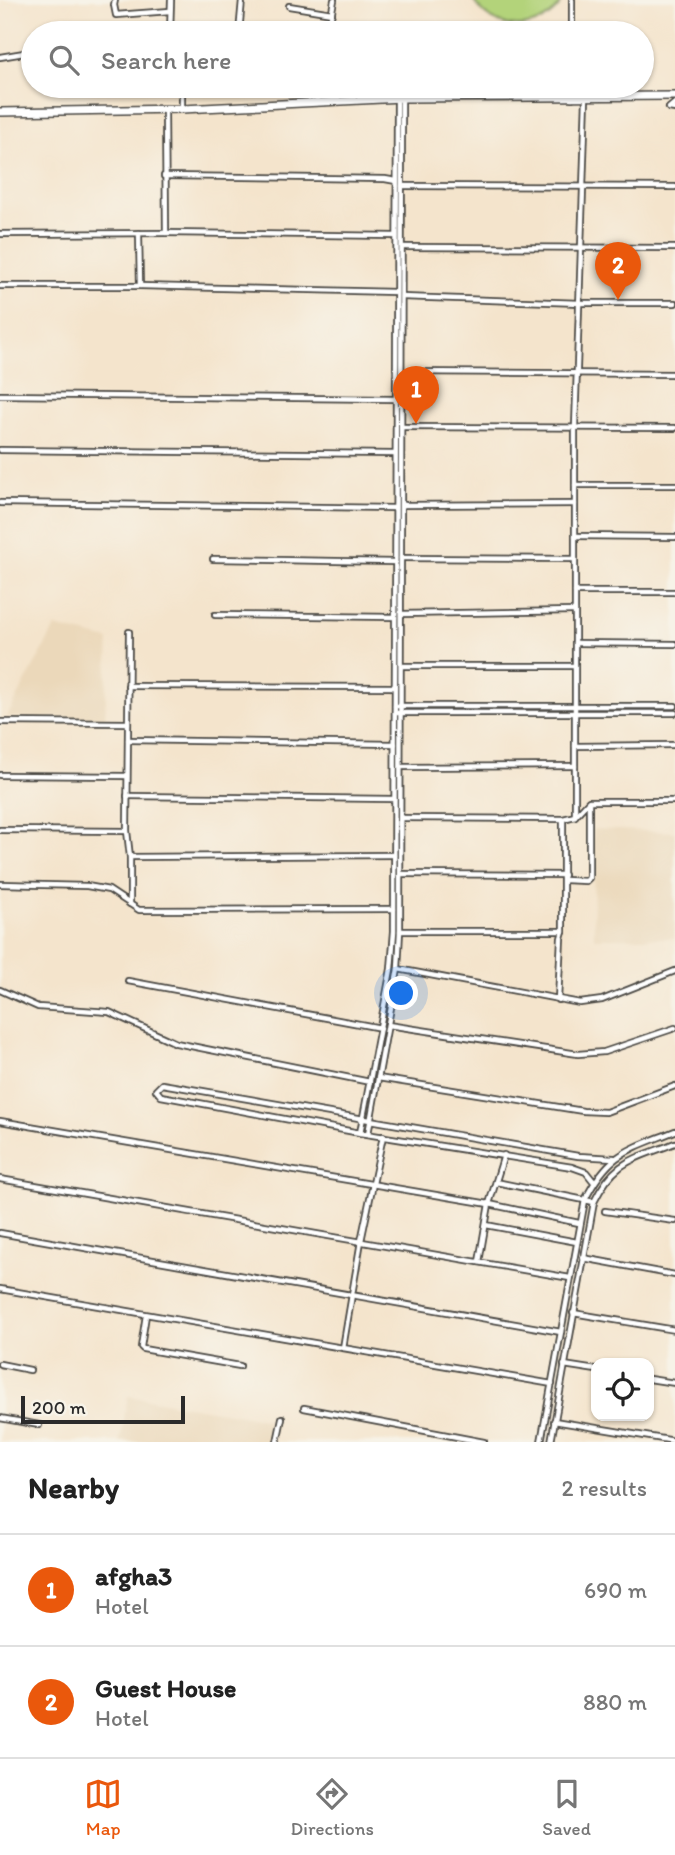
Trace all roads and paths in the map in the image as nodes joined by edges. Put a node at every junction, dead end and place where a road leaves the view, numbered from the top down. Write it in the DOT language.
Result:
graph roads {
  1 [pos="115,0"];
  2 [pos="171,0"];
  3 [pos="242,0"];
  4 [pos="334,0"];
  5 [pos="572,0"];
  6 [pos="289,6"];
  7 [pos="170,11"];
  8 [pos="332,13"];
  9 [pos="170,21"];
  10 [pos="240,21"];
  11 [pos="330,21"];
  12 [pos="572,21"];
  13 [pos="21,54"];
  14 [pos="0,57"];
  15 [pos="654,96"];
  16 [pos="675,96"];
  17 [pos="182,98"];
  18 [pos="317,98"];
  19 [pos="572,98"];
  20 [pos="586,98"];
  21 [pos="399,99"];
  22 [pos="316,103"];
  23 [pos="182,108"];
  24 [pos="165,109"];
  25 [pos="0,112"];
  26 [pos="164,176"];
  27 [pos="396,181"];
  28 [pos="402,186"];
  29 [pos="675,187"];
  30 [pos="583,188"];
  31 [pos="139,233"];
  32 [pos="166,233"];
  33 [pos="0,234"];
  34 [pos="396,236"];
  35 [pos="402,247"];
  36 [pos="675,248"];
  37 [pos="582,249"];
  38 [pos="0,286"];
  39 [pos="140,286"];
  40 [pos="396,292"];
  41 [pos="402,297"];
  42 [pos="581,303"];
  43 [pos="675,303"];
  44 [pos="396,346"];
  45 [pos="402,346"];
  46 [pos="402,372"];
  47 [pos="577,373"];
  48 [pos="675,374"];
  49 [pos="0,395"];
  50 [pos="396,399"];
  51 [pos="402,427"];
  52 [pos="575,428"];
  53 [pos="675,428"];
  54 [pos="0,450"];
  55 [pos="395,454"];
  56 [pos="575,485"];
  57 [pos="675,485"];
  58 [pos="0,503"];
  59 [pos="575,504"];
  60 [pos="402,505"];
  61 [pos="395,508"];
  62 [pos="575,536"];
  63 [pos="675,537"];
  64 [pos="401,558"];
  65 [pos="213,559"];
  66 [pos="575,559"];
  67 [pos="395,562"];
  68 [pos="575,592"];
  69 [pos="675,592"];
  70 [pos="575,611"];
  71 [pos="401,614"];
  72 [pos="215,615"];
  73 [pos="395,617"];
  74 [pos="129,632"];
  75 [pos="575,643"];
  76 [pos="675,645"];
  77 [pos="402,666"];
  78 [pos="575,666"];
  79 [pos="128,686"];
  80 [pos="395,687"];
  81 [pos="402,705"];
  82 [pos="395,706"];
  83 [pos="575,706"];
  84 [pos="675,706"];
  85 [pos="395,713"];
  86 [pos="402,713"];
  87 [pos="575,713"];
  88 [pos="675,713"];
  89 [pos="0,722"];
  90 [pos="128,723"];
  91 [pos="128,740"];
  92 [pos="395,744"];
  93 [pos="575,746"];
  94 [pos="675,746"];
  95 [pos="575,766"];
  96 [pos="401,767"];
  97 [pos="0,775"];
  98 [pos="127,776"];
  99 [pos="127,796"];
  100 [pos="394,799"];
  101 [pos="589,801"];
  102 [pos="675,801"];
  103 [pos="575,816"];
  104 [pos="401,818"];
  105 [pos="563,820"];
  106 [pos="0,830"];
  107 [pos="127,831"];
  108 [pos="394,855"];
  109 [pos="130,857"];
  110 [pos="401,874"];
  111 [pos="564,878"];
  112 [pos="0,884"];
  113 [pos="130,905"];
  114 [pos="394,909"];
  115 [pos="400,931"];
  116 [pos="563,931"];
  117 [pos="395,957"];
  118 [pos="398,969"];
  119 [pos="675,971"];
  120 [pos="128,981"];
  121 [pos="0,990"];
  122 [pos="558,1000"];
  123 [pos="388,1025"];
  124 [pos="380,1028"];
  125 [pos="675,1028"];
  126 [pos="378,1077"];
  127 [pos="370,1082"];
  128 [pos="675,1086"];
  129 [pos="362,1120"];
  130 [pos="0,1121"];
  131 [pos="370,1121"];
  132 [pos="675,1131"];
  133 [pos="360,1133"];
  134 [pos="368,1134"];
  135 [pos="383,1136"];
  136 [pos="675,1143"];
  137 [pos="504,1155"];
  138 [pos="614,1158"];
  139 [pos="0,1179"];
  140 [pos="496,1182"];
  141 [pos="594,1182"];
  142 [pos="372,1184"];
  143 [pos="585,1200"];
  144 [pos="594,1202"];
  145 [pos="489,1204"];
  146 [pos="605,1211"];
  147 [pos="675,1221"];
  148 [pos="579,1223"];
  149 [pos="485,1226"];
  150 [pos="0,1233"];
  151 [pos="361,1241"];
  152 [pos="576,1242"];
  153 [pos="583,1258"];
  154 [pos="479,1262"];
  155 [pos="675,1275"];
  156 [pos="570,1278"];
  157 [pos="0,1290"];
  158 [pos="352,1294"];
  159 [pos="573,1313"];
  160 [pos="146,1315"];
  161 [pos="675,1330"];
  162 [pos="561,1332"];
  163 [pos="342,1349"];
  164 [pos="0,1364"];
  165 [pos="564,1365"];
  166 [pos="240,1366"];
  167 [pos="591,1369"];
  168 [pos="30,1370"];
  169 [pos="654,1380"];
  170 [pos="675,1383"];
  171 [pos="552,1384"];
  172 [pos="304,1408"];
  173 [pos="0,1418"];
  174 [pos="282,1418"];
  175 [pos="554,1422"];
  176 [pos="39,1425"];
  177 [pos="675,1441"];
  178 [pos="277,1442"];
  179 [pos="484,1442"];
  180 [pos="541,1442"];
  181 [pos="551,1442"];
  1 -- 7 [label="street"];
  2 -- 7 [label="street"];
  3 -- 10 [label="street"];
  4 -- 8 [label="street"];
  5 -- 12 [label="street"];
  6 -- 8 [label="street"];
  7 -- 9 [label="street"];
  8 -- 11 [label="street"];
  13 -- 14 [label="street"];
  15 -- 16 [label="main road"];
  17 -- 23 [label="street"];
  18 -- 22 [label="street"];
  19 -- 20 [label="main road"];
  19 -- 21 [label="main road"];
  20 -- 30 [label="street"];
  21 -- 22 [label="main road"];
  21 -- 27 [label="street"];
  21 -- 28 [label="street"];
  22 -- 23 [label="main road"];
  23 -- 24 [label="main road"];
  24 -- 25 [label="main road"];
  24 -- 26 [label="street"];
  26 -- 27 [label="street"];
  26 -- 32 [label="street"];
  27 -- 34 [label="street"];
  28 -- 30 [label="street"];
  28 -- 35 [label="street"];
  29 -- 30 [label="street"];
  30 -- 37 [label="street"];
  31 -- 32 [label="street"];
  31 -- 33 [label="street"];
  31 -- 39 [label="street"];
  32 -- 34 [label="street"];
  34 -- 40 [label="street"];
  35 -- 37 [label="street"];
  35 -- 41 [label="street"];
  36 -- 37 [label="street"];
  37 -- 42 [label="street"];
  38 -- 39 [label="street"];
  39 -- 40 [label="street"];
  40 -- 44 [label="street"];
  41 -- 42 [label="street"];
  41 -- 45 [label="street"];
  42 -- 43 [label="street"];
  42 -- 47 [label="street"];
  44 -- 45 [label="street"];
  44 -- 50 [label="street"];
  45 -- 46 [label="street"];
  46 -- 47 [label="street"];
  46 -- 51 [label="street"];
  47 -- 48 [label="street"];
  47 -- 52 [label="street"];
  49 -- 50 [label="street"];
  50 -- 55 [label="street"];
  51 -- 52 [label="street"];
  51 -- 60 [label="street"];
  52 -- 53 [label="street"];
  52 -- 56 [label="street"];
  54 -- 55 [label="street"];
  55 -- 61 [label="street"];
  56 -- 57 [label="street"];
  56 -- 59 [label="street"];
  58 -- 61 [label="street"];
  59 -- 60 [label="street"];
  59 -- 62 [label="street"];
  60 -- 64 [label="street"];
  61 -- 67 [label="street"];
  62 -- 63 [label="street"];
  62 -- 66 [label="street"];
  64 -- 66 [label="street"];
  64 -- 71 [label="street"];
  65 -- 67 [label="street"];
  66 -- 68 [label="street"];
  67 -- 73 [label="street"];
  68 -- 69 [label="street"];
  68 -- 70 [label="street"];
  70 -- 71 [label="street"];
  70 -- 75 [label="street"];
  71 -- 77 [label="street"];
  72 -- 73 [label="street"];
  73 -- 80 [label="street"];
  74 -- 79 [label="street"];
  75 -- 76 [label="street"];
  75 -- 78 [label="street"];
  77 -- 78 [label="street"];
  77 -- 81 [label="street"];
  78 -- 83 [label="street"];
  79 -- 80 [label="street"];
  79 -- 90 [label="street"];
  80 -- 82 [label="street"];
  81 -- 82 [label="street"];
  81 -- 83 [label="street"];
  81 -- 86 [label="street"];
  82 -- 85 [label="street"];
  83 -- 84 [label="street"];
  83 -- 87 [label="street"];
  85 -- 86 [label="street"];
  85 -- 92 [label="street"];
  86 -- 87 [label="street"];
  86 -- 96 [label="street"];
  87 -- 88 [label="street"];
  87 -- 93 [label="street"];
  89 -- 90 [label="street"];
  90 -- 91 [label="street"];
  91 -- 92 [label="street"];
  91 -- 98 [label="street"];
  92 -- 100 [label="street"];
  93 -- 94 [label="street"];
  93 -- 95 [label="street"];
  95 -- 96 [label="street"];
  95 -- 103 [label="street"];
  96 -- 104 [label="street"];
  97 -- 98 [label="street"];
  98 -- 99 [label="street"];
  99 -- 100 [label="street"];
  99 -- 107 [label="street"];
  100 -- 108 [label="street"];
  101 -- 102 [label="street"];
  101 -- 103 [label="street"];
  101 -- 111 [label="street"];
  103 -- 105 [label="street"];
  104 -- 105 [label="street"];
  104 -- 110 [label="street"];
  105 -- 111 [label="street"];
  106 -- 107 [label="street"];
  107 -- 109 [label="street"];
  108 -- 109 [label="street"];
  108 -- 114 [label="street"];
  109 -- 113 [label="street"];
  110 -- 111 [label="street"];
  110 -- 115 [label="street"];
  111 -- 116 [label="street"];
  112 -- 113 [label="street"];
  113 -- 114 [label="street"];
  114 -- 117 [label="street"];
  115 -- 116 [label="street"];
  115 -- 117 [label="street"];
  116 -- 122 [label="street"];
  117 -- 118 [label="street"];
  117 -- 124 [label="street"];
  118 -- 122 [label="street"];
  118 -- 123 [label="street"];
  119 -- 122 [label="street"];
  120 -- 124 [label="street"];
  121 -- 127 [label="street"];
  123 -- 125 [label="street"];
  123 -- 126 [label="street"];
  124 -- 127 [label="street"];
  126 -- 128 [label="street"];
  126 -- 131 [label="street"];
  127 -- 129 [label="street"];
  129 -- 131 [label="street"];
  129 -- 133 [label="street"];
  129 -- 133 [label="street"];
  130 -- 142 [label="street"];
  131 -- 134 [label="street"];
  131 -- 138 [label="street"];
  132 -- 138 [label="street"];
  133 -- 134 [label="street"];
  134 -- 135 [label="street"];
  135 -- 137 [label="street"];
  135 -- 142 [label="street"];
  136 -- 144 [label="street"];
  137 -- 140 [label="street"];
  137 -- 141 [label="street"];
  138 -- 141 [label="street"];
  139 -- 151 [label="street"];
  140 -- 143 [label="street"];
  140 -- 145 [label="street"];
  141 -- 143 [label="street"];
  142 -- 145 [label="street"];
  142 -- 151 [label="street"];
  143 -- 144 [label="street"];
  143 -- 148 [label="street"];
  144 -- 153 [label="street"];
  145 -- 148 [label="street"];
  145 -- 149 [label="street"];
  146 -- 147 [label="street"];
  148 -- 152 [label="street"];
  149 -- 152 [label="street"];
  149 -- 154 [label="street"];
  150 -- 158 [label="street"];
  151 -- 154 [label="street"];
  151 -- 158 [label="street"];
  152 -- 156 [label="street"];
  153 -- 155 [label="street"];
  153 -- 159 [label="street"];
  154 -- 156 [label="street"];
  156 -- 162 [label="street"];
  157 -- 160 [label="street"];
  158 -- 162 [label="street"];
  158 -- 163 [label="street"];
  159 -- 161 [label="street"];
  159 -- 165 [label="street"];
  160 -- 163 [label="street"];
  160 -- 166 [label="street"];
  162 -- 171 [label="street"];
  163 -- 171 [label="street"];
  164 -- 168 [label="street"];
  165 -- 167 [label="street"];
  165 -- 175 [label="street"];
  169 -- 170 [label="street"];
  171 -- 180 [label="street"];
  172 -- 179 [label="street"];
  173 -- 176 [label="street"];
  174 -- 178 [label="street"];
  175 -- 177 [label="street"];
  175 -- 181 [label="street"];
}
